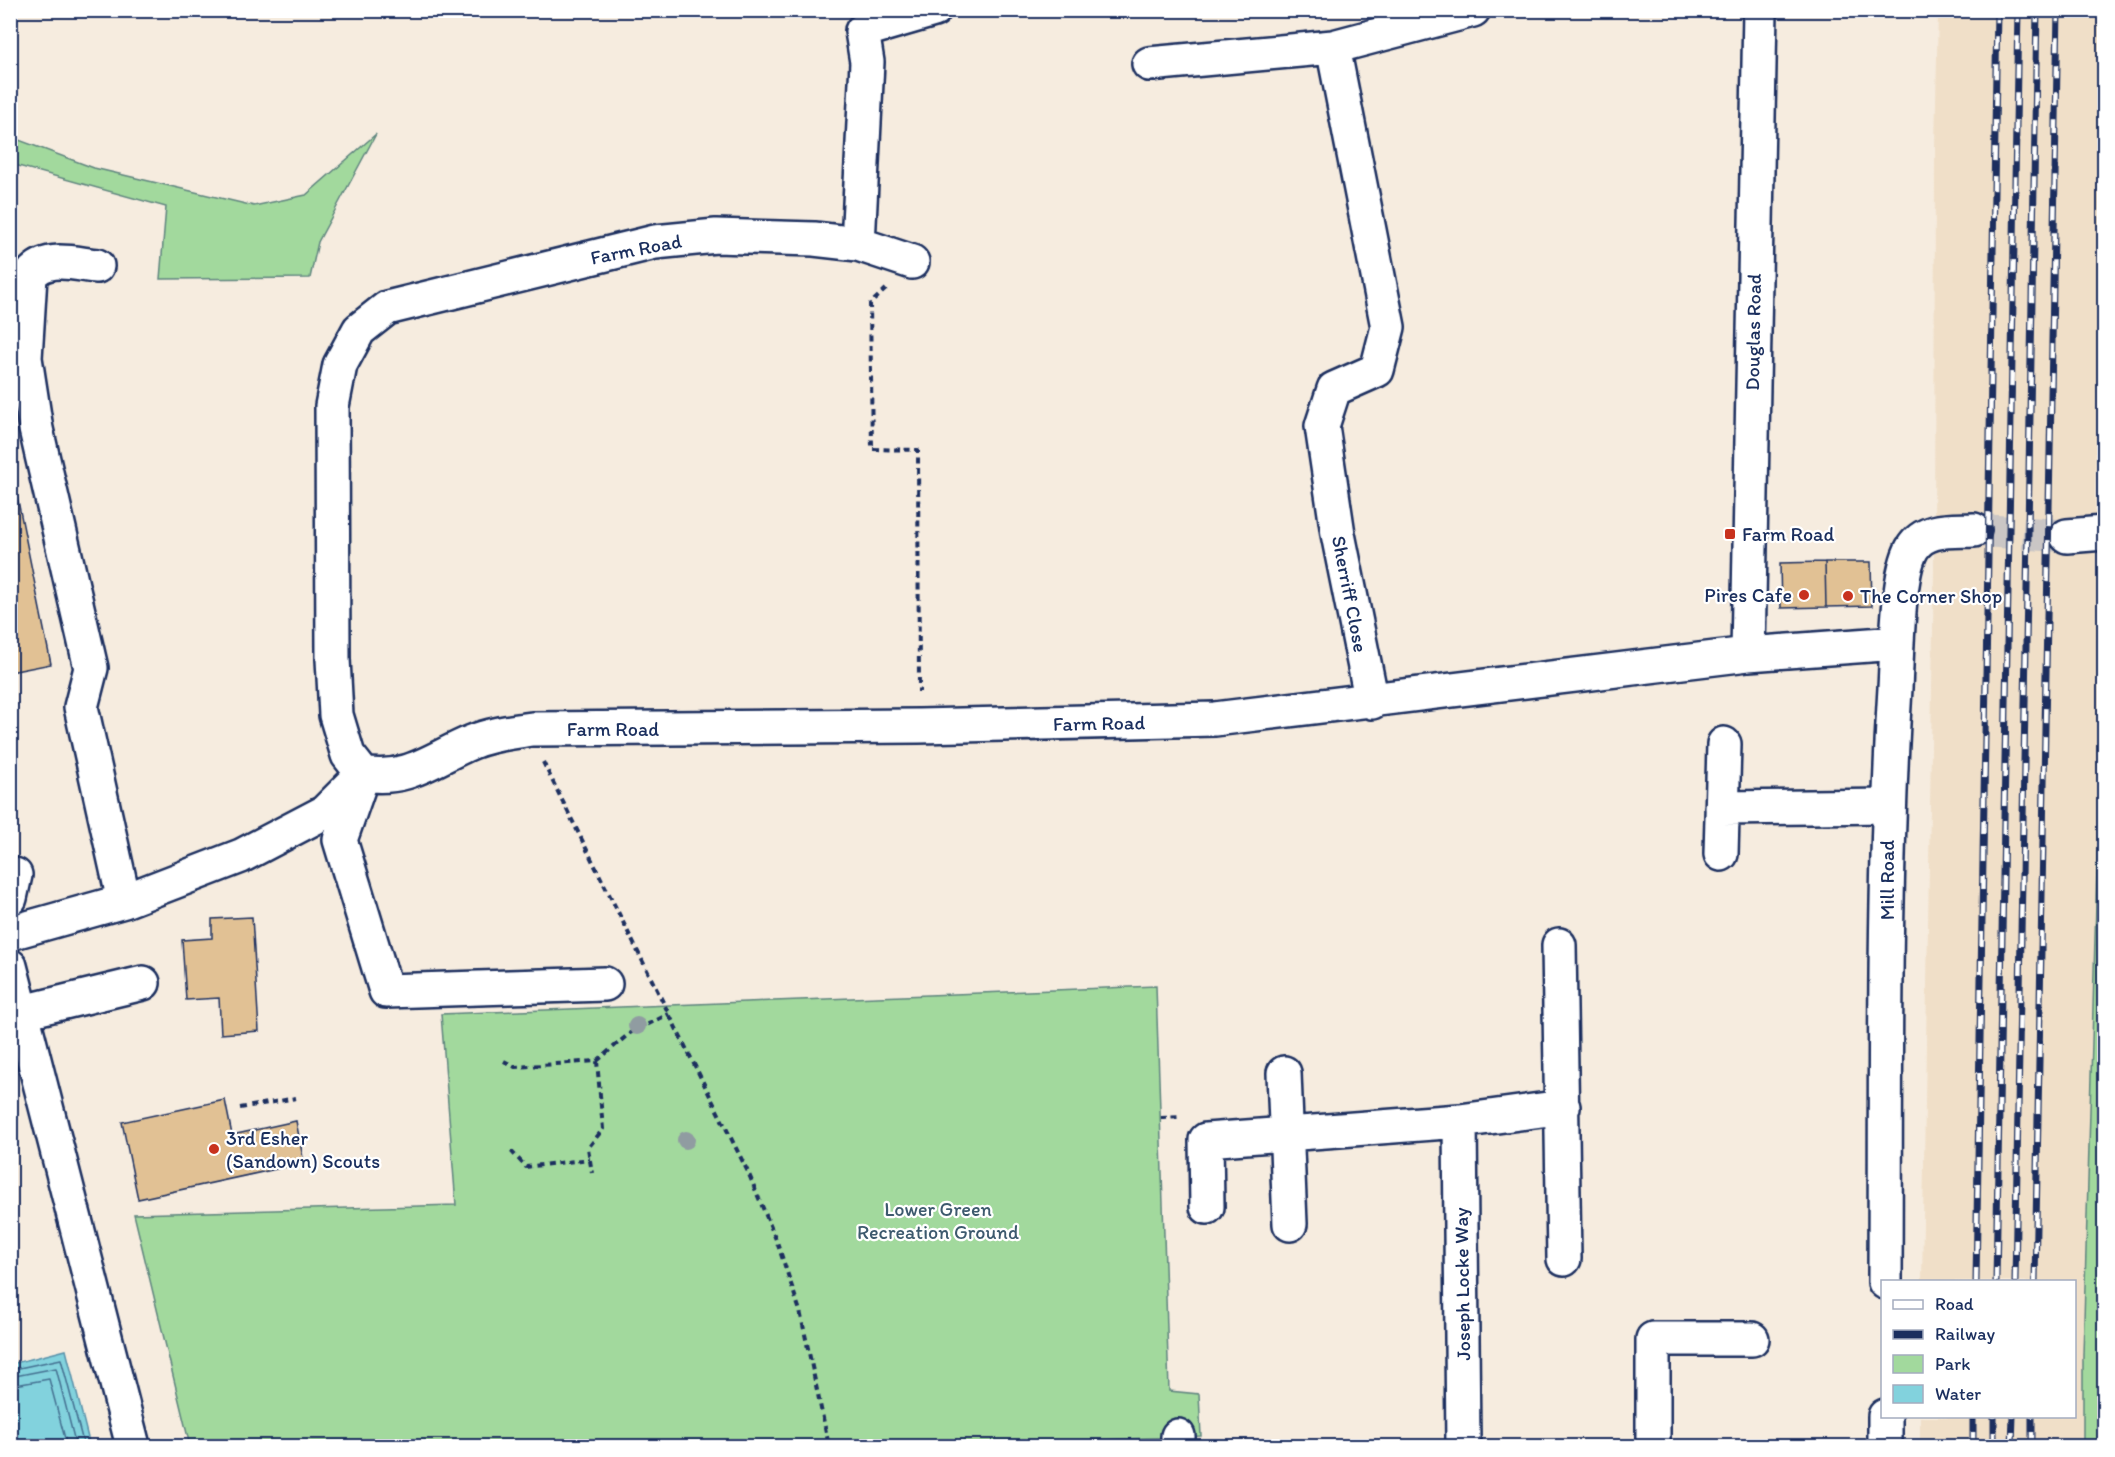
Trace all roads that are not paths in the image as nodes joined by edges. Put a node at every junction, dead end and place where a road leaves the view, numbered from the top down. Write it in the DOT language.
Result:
graph roads {
  1 [pos="933,10"];
  2 [pos="1473,10"];
  3 [pos="1760,10"];
  4 [pos="1333,47"];
  5 [pos="1149,64"];
  6 [pos="858,244"];
  7 [pos="912,262"];
  8 [pos="98,267"];
  9 [pos="1974,530"];
  10 [pos="2104,533"];
  11 [pos="2067,536"];
  12 [pos="1897,643"];
  13 [pos="1748,654"];
  14 [pos="1372,702"];
  15 [pos="1724,744"];
  16 [pos="363,774"];
  17 [pos="1887,806"];
  18 [pos="1722,808"];
  19 [pos="1721,854"];
  20 [pos="124,902"];
  21 [pos="10,933"];
  22 [pos="1559,945"];
  23 [pos="10,966"];
  24 [pos="143,983"];
  25 [pos="605,984"];
  26 [pos="23,1012"];
  27 [pos="1284,1073"];
  28 [pos="1563,1107"];
  29 [pos="1460,1121"];
  30 [pos="1287,1132"];
  31 [pos="1207,1208"];
  32 [pos="1290,1224"];
  33 [pos="1564,1259"];
  34 [pos="1885,1280"];
  35 [pos="1752,1339"];
  36 [pos="1885,1418"];
  37 [pos="133,1446"];
  38 [pos="1463,1446"];
  39 [pos="1653,1446"];
  40 [pos="1885,1446"];
  1 -- 6 [label="street"];
  2 -- 4 [label="street"];
  3 -- 13 [label="street, Douglas Road"];
  4 -- 5 [label="street"];
  4 -- 14 [label="street, Sherriff Close"];
  6 -- 7 [label="street, Farm Road"];
  6 -- 16 [label="street, Farm Road"];
  8 -- 20 [label="street"];
  9 -- 12 [label="street, Mill Road"];
  10 -- 11 [label="street"];
  12 -- 13 [label="street, Farm Road"];
  12 -- 17 [label="street, Mill Road"];
  13 -- 14 [label="street, Farm Road"];
  14 -- 16 [label="street, Farm Road"];
  15 -- 18 [label="street"];
  16 -- 20 [label="street"];
  16 -- 25 [label="street"];
  17 -- 18 [label="street"];
  17 -- 34 [label="street, Mill Road"];
  18 -- 19 [label="street"];
  20 -- 21 [label="street"];
  22 -- 28 [label="street"];
  23 -- 26 [label="street"];
  24 -- 26 [label="street"];
  26 -- 37 [label="street"];
  27 -- 30 [label="street"];
  28 -- 29 [label="street"];
  28 -- 33 [label="street"];
  29 -- 30 [label="street"];
  29 -- 38 [label="street, Joseph Locke Way"];
  30 -- 31 [label="street"];
  30 -- 32 [label="street"];
  35 -- 39 [label="street"];
  36 -- 40 [label="street"];
}
